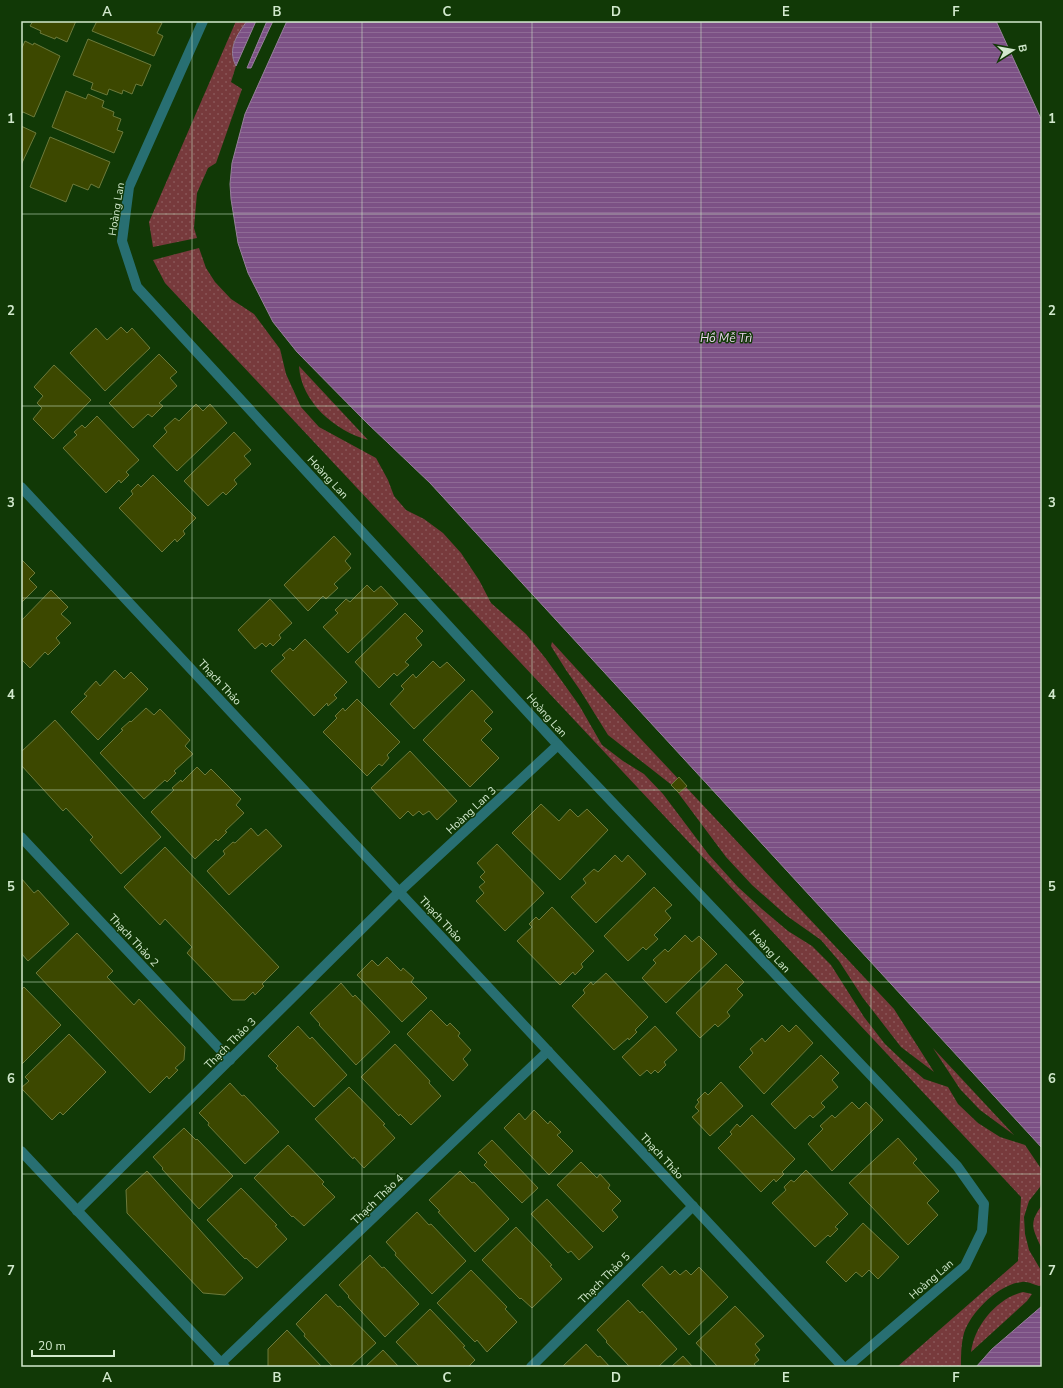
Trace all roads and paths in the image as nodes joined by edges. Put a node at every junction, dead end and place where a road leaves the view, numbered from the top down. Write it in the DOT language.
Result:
graph roads {
  1 [pos="203,21"];
  2 [pos="21,487"];
  3 [pos="558,745"];
  4 [pos="21,837"];
  5 [pos="399,892"];
  6 [pos="548,1052"];
  7 [pos="230,1060"];
  8 [pos="21,1151"];
  9 [pos="694,1206"];
  10 [pos="77,1211"];
  11 [pos="221,1366"];
  12 [pos="531,1367"];
  13 [pos="844,1367"];
  14 [pos="847,1367"];
  1 -- 3 [label="street, Hoàng Lan"];
  2 -- 5 [label="street, Thạch Thảo"];
  3 -- 5 [label="street, Hoàng Lan 3"];
  3 -- 14 [label="street, Hoàng Lan"];
  4 -- 7 [label="street, Thạch Thảo 2"];
  5 -- 6 [label="street, Thạch Thảo"];
  5 -- 7 [label="street, Thạch Thảo 3"];
  6 -- 9 [label="street, Thạch Thảo"];
  6 -- 11 [label="street, Thạch Thảo 4"];
  7 -- 10 [label="street, Thạch Thảo 3"];
  8 -- 10 [label="street"];
  9 -- 12 [label="street, Thạch Thảo 5"];
  9 -- 13 [label="street, Thạch Thảo"];
  10 -- 11 [label="street"];
}
